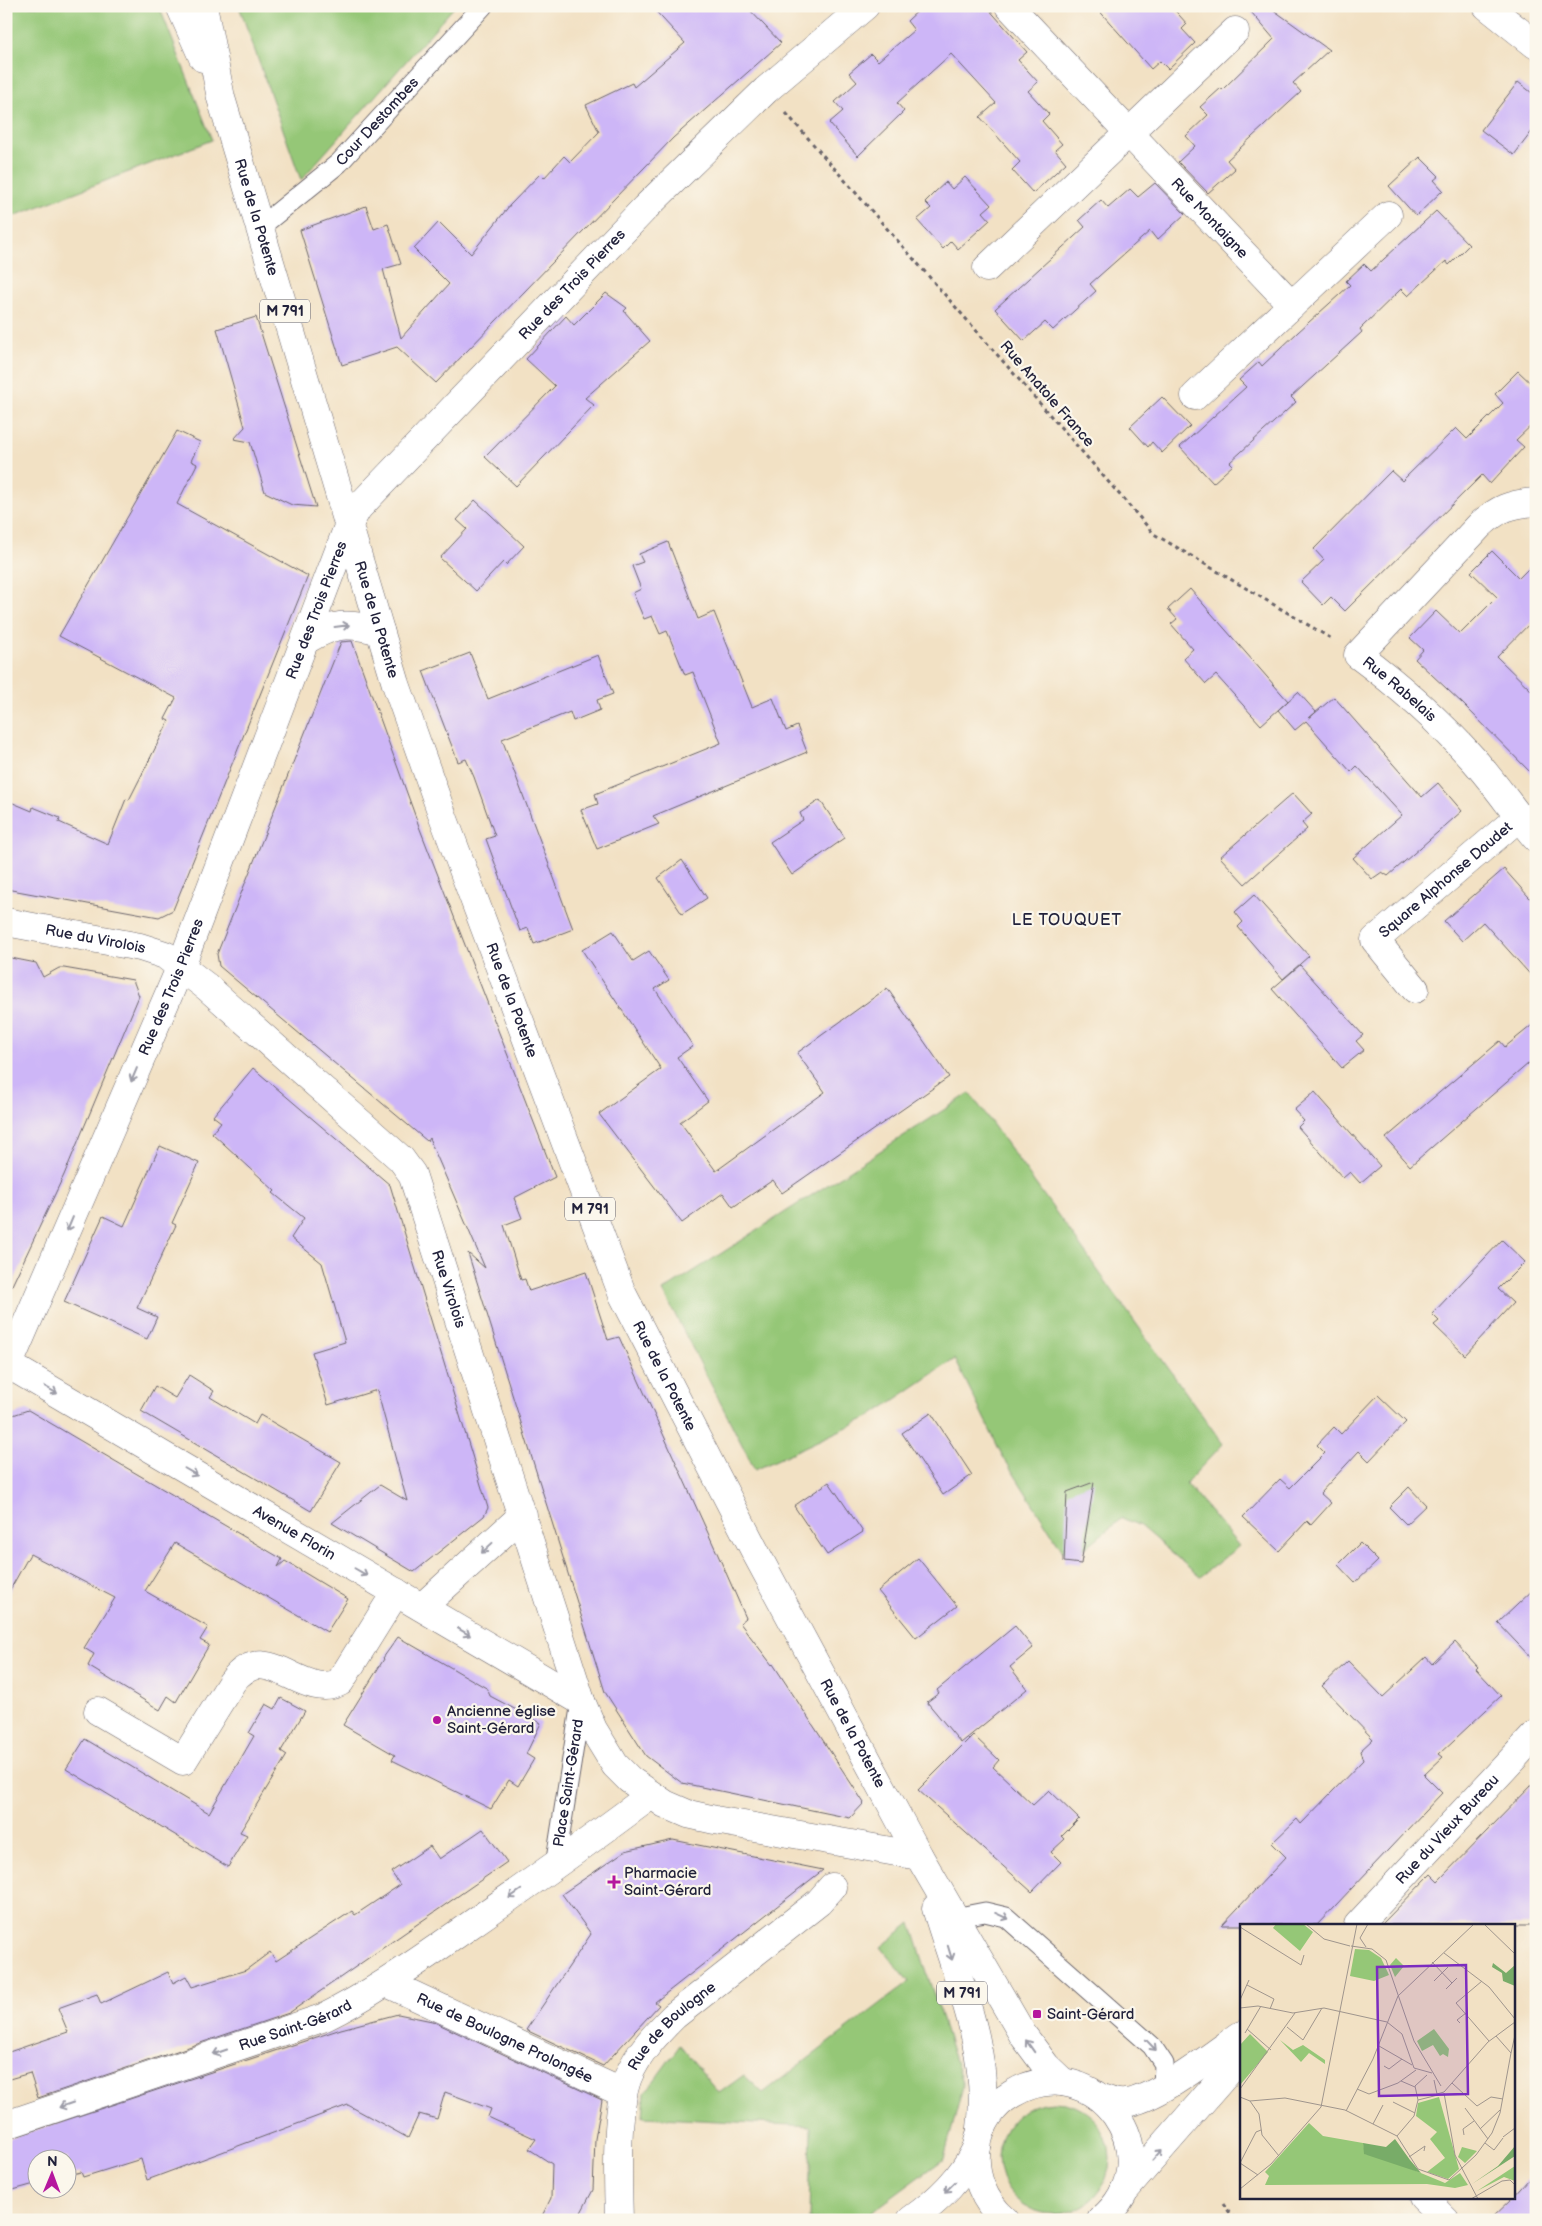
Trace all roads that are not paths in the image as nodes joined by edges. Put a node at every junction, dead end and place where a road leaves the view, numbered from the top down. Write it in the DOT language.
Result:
graph roads {
  1 [pos="180,6"];
  2 [pos="203,6"];
  3 [pos="483,6"];
  4 [pos="865,6"];
  5 [pos="1009,6"];
  6 [pos="1488,6"];
  7 [pos="1235,31"];
  8 [pos="1536,45"];
  9 [pos="221,98"];
  10 [pos="1128,133"];
  11 [pos="1388,215"];
  12 [pos="260,227"];
  13 [pos="987,268"];
  14 [pos="1292,305"];
  15 [pos="1195,396"];
  16 [pos="1536,502"];
  17 [pos="349,524"];
  18 [pos="380,632"];
  19 [pos="306,640"];
  20 [pos="1519,817"];
  21 [pos="1536,838"];
  22 [pos="6,922"];
  23 [pos="181,966"];
  24 [pos="1415,988"];
  25 [pos="8,1368"];
  26 [pos="523,1515"];
  27 [pos="396,1592"];
  28 [pos="422,1608"];
  29 [pos="581,1701"];
  30 [pos="98,1711"];
  31 [pos="1536,1734"];
  32 [pos="651,1796"];
  33 [pos="920,1856"];
  34 [pos="555,1866"];
  35 [pos="832,1887"];
  36 [pos="954,1918"];
  37 [pos="1359,1924"];
  38 [pos="387,1983"];
  39 [pos="1240,2036"];
  40 [pos="1240,2058"];
  41 [pos="1063,2082"];
  42 [pos="1162,2087"];
  43 [pos="623,2093"];
  44 [pos="1099,2097"];
  45 [pos="6,2125"];
  46 [pos="978,2140"];
  47 [pos="1424,2198"];
  48 [pos="1114,2208"];
  49 [pos="619,2220"];
  50 [pos="911,2220"];
  51 [pos="1006,2220"];
  52 [pos="1446,2220"];
  1 -- 9 [label="street, Rue de la Potente / M 791"];
  2 -- 9 [label="street, Rue de la Potente / M 791"];
  3 -- 12 [label="lane, Cour Destombes"];
  4 -- 17 [label="street, Rue des Trois Pierres"];
  5 -- 10 [label="street, Rue Montaigne"];
  6 -- 8 [label="street"];
  7 -- 10 [label="street"];
  9 -- 12 [label="street, Rue de la Potente / M 791"];
  10 -- 13 [label="street"];
  10 -- 14 [label="street, Rue Montaigne"];
  11 -- 14 [label="street"];
  12 -- 17 [label="street, Rue de la Potente / M 791"];
  14 -- 15 [label="street"];
  16 -- 20 [label="street, Rue Rabelais"];
  17 -- 18 [label="street, Rue de la Potente / M 791"];
  17 -- 19 [label="street, Rue des Trois Pierres"];
  19 -- 18 [label="street, one-way"];
  18 -- 33 [label="street, Rue de la Potente / M 791"];
  19 -- 23 [label="street, Rue des Trois Pierres"];
  20 -- 21 [label="street, Rue Rabelais"];
  20 -- 24 [label="street, Square Alphonse Daudet"];
  22 -- 23 [label="street, Rue du Virolois"];
  23 -- 25 [label="street, Rue des Trois Pierres, one-way"];
  23 -- 26 [label="street, Rue Virolois"];
  25 -- 27 [label="street, Avenue Florin, one-way"];
  26 -- 28 [label="street, one-way"];
  26 -- 29 [label="street, Rue Virolois"];
  27 -- 28 [label="street, Avenue Florin"];
  27 -- 30 [label="street"];
  28 -- 29 [label="street, Avenue Florin, one-way"];
  29 -- 32 [label="street, Place Saint-Gérard"];
  29 -- 34 [label="lane, Place Saint-Gérard"];
  31 -- 37 [label="street, Rue du Vieux Bureau"];
  32 -- 33 [label="street, Place Saint-Gérard"];
  32 -- 34 [label="street, Place Saint-Gérard"];
  33 -- 36 [label="street, Rue de la Potente / M 791"];
  33 -- 46 [label="street, Rue de la Potente / M 791, one-way"];
  34 -- 38 [label="street, Rue Saint-Gérard, one-way"];
  35 -- 43 [label="street, Rue de Boulogne"];
  41 -- 36 [label="street, Rue de la Potente / M 791, one-way"];
  36 -- 42 [label="lane, one-way"];
  38 -- 43 [label="street, Rue de Boulogne Prolongée"];
  38 -- 45 [label="street, Rue Saint-Gérard, one-way"];
  39 -- 42 [label="street"];
  48 -- 40 [label="street, one-way"];
  41 -- 44 [label="street"];
  41 -- 46 [label="street"];
  42 -- 44 [label="street"];
  43 -- 49 [label="street, Rue de Boulogne"];
  44 -- 48 [label="street"];
  46 -- 50 [label="street, one-way"];
  46 -- 51 [label="street, Rue de la Potente"];
  47 -- 52 [label="street"];
}
